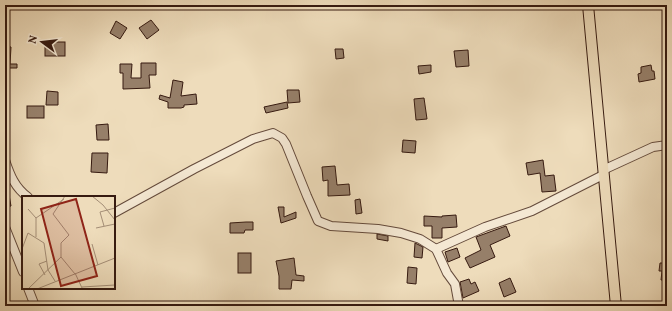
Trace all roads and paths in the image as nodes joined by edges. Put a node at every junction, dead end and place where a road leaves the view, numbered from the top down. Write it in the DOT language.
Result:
graph roads {
  1 [pos="588,5"];
  2 [pos="667,145"];
  3 [pos="5,160"];
  4 [pos="603,173"];
  5 [pos="27,196"];
  6 [pos="115,213"];
  7 [pos="5,227"];
  8 [pos="436,249"];
  9 [pos="22,270"];
  10 [pos="28,289"];
  11 [pos="35,306"];
  12 [pos="459,306"];
  13 [pos="616,306"];
  1 -- 4 [label="main road"];
  2 -- 4 [label="street"];
  3 -- 5 [label="street"];
  4 -- 8 [label="street"];
  4 -- 13 [label="main road"];
  6 -- 8 [label="street"];
  7 -- 9 [label="street"];
  8 -- 12 [label="street"];
  10 -- 11 [label="street"];
}
